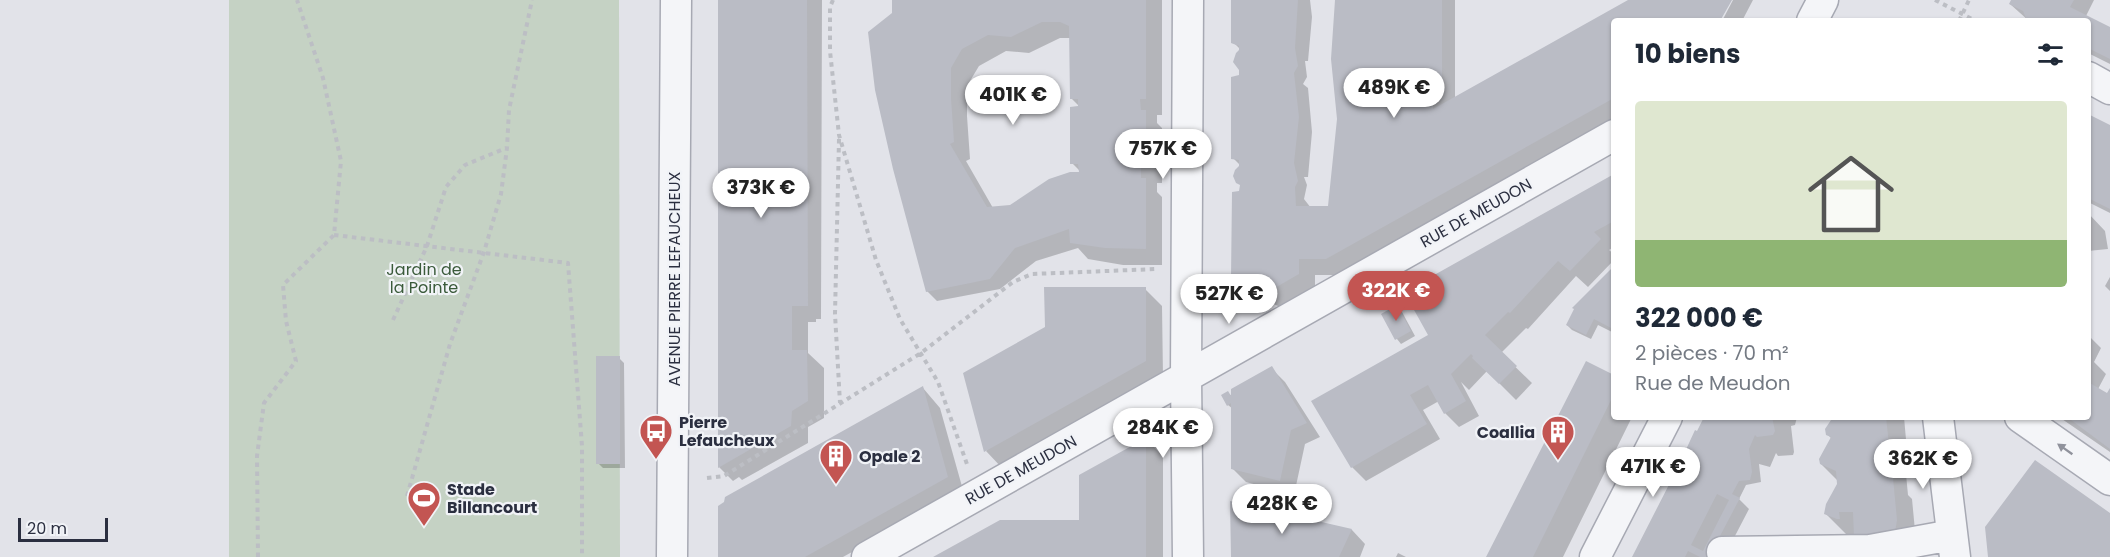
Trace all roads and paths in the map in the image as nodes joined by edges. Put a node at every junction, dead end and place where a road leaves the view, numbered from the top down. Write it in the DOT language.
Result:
graph roads {
  1 [pos="297,0"];
  2 [pos="532,0"];
  3 [pos="676,0"];
  4 [pos="833,0"];
  5 [pos="1188,0"];
  6 [pos="1822,0"];
  7 [pos="1935,0"];
  8 [pos="1969,0"];
  9 [pos="1962,14"];
  10 [pos="1813,18"];
  11 [pos="1960,18"];
  12 [pos="1970,18"];
  13 [pos="2091,79"];
  14 [pos="2110,89"];
  15 [pos="839,135"];
  16 [pos="1611,137"];
  17 [pos="507,148"];
  18 [pos="334,235"];
  19 [pos="427,246"];
  20 [pos="484,252"];
  21 [pos="1146,269"];
  22 [pos="393,320"];
  23 [pos="921,354"];
  24 [pos="1186,377"];
  25 [pos="840,403"];
  26 [pos="1665,420"];
  27 [pos="1938,420"];
  28 [pos="2024,420"];
  29 [pos="966,462"];
  30 [pos="708,478"];
  31 [pos="2110,480"];
  32 [pos="407,496"];
  33 [pos="1953,546"];
  34 [pos="1722,552"];
  35 [pos="258,557"];
  36 [pos="582,557"];
  37 [pos="672,557"];
  38 [pos="867,557"];
  39 [pos="1188,557"];
  40 [pos="1595,557"];
  1 -- 18 [label="path"];
  2 -- 17 [label="path"];
  3 -- 37 [label="street, AVENUE PIERRE LEFAUCHEUX"];
  4 -- 15 [label="path"];
  5 -- 24 [label="street"];
  6 -- 10 [label="street"];
  7 -- 9 [label="path"];
  8 -- 9 [label="path"];
  9 -- 11 [label="path"];
  9 -- 12 [label="path"];
  13 -- 14 [label="street"];
  15 -- 23 [label="path"];
  15 -- 25 [label="path"];
  16 -- 24 [label="street, RUE DE MEUDON"];
  17 -- 19 [label="path"];
  17 -- 20 [label="path"];
  18 -- 19 [label="path"];
  18 -- 35 [label="path"];
  19 -- 20 [label="path"];
  19 -- 22 [label="path"];
  20 -- 32 [label="path"];
  20 -- 36 [label="path"];
  21 -- 23 [label="path"];
  23 -- 25 [label="path"];
  23 -- 29 [label="path"];
  24 -- 38 [label="street, RUE DE MEUDON"];
  24 -- 39 [label="street"];
  25 -- 30 [label="path"];
  26 -- 40 [label="street"];
  27 -- 33 [label="street"];
  31 -- 28 [label="street, one-way"];
  33 -- 34 [label="street"];
}
